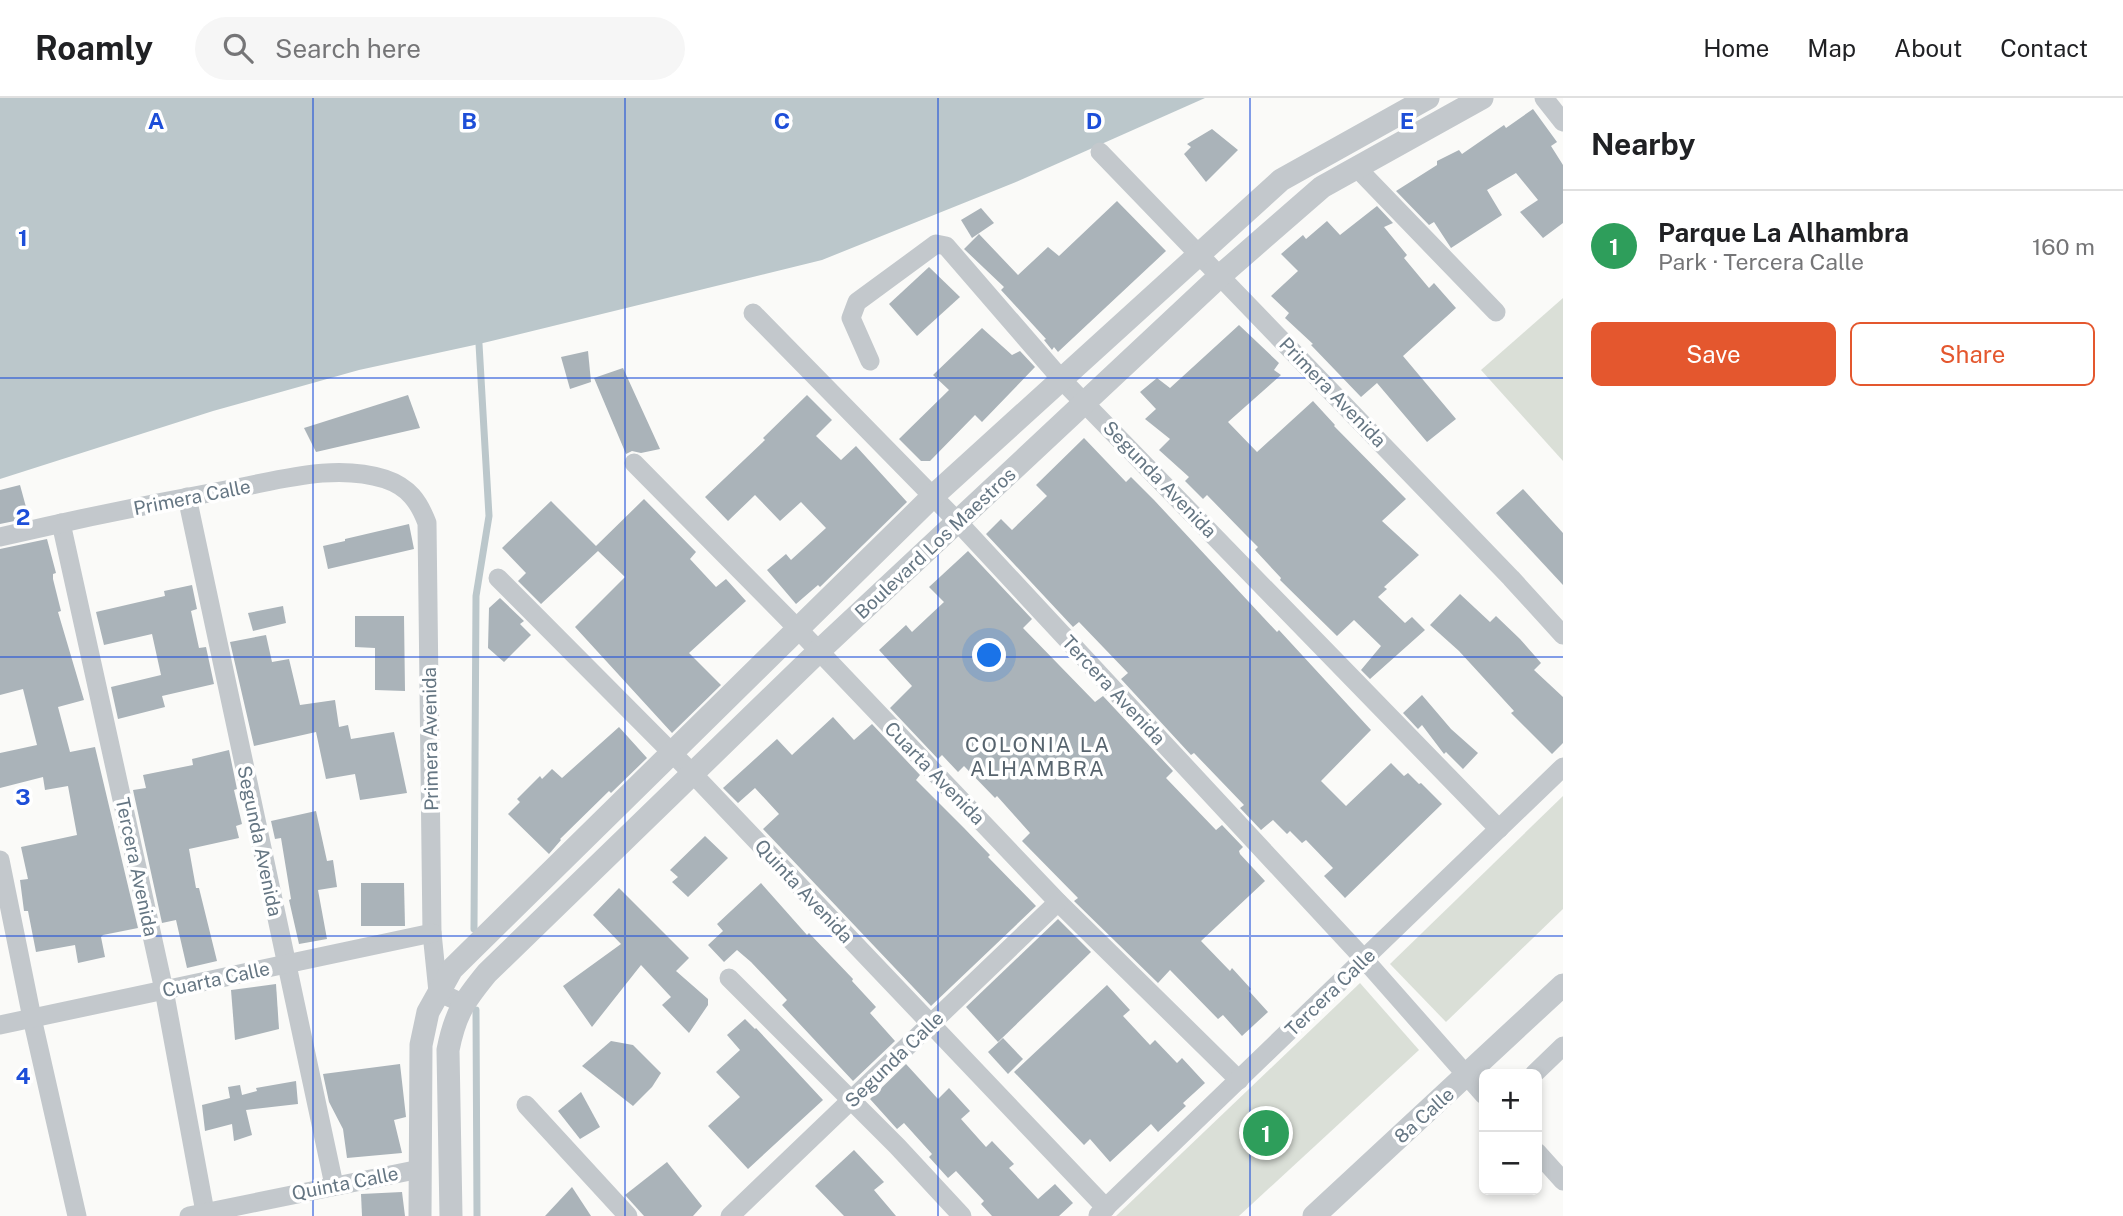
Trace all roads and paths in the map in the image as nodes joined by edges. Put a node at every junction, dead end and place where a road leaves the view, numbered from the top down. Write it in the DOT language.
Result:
graph roads {
  1 [pos="1429,98"];
  2 [pos="1482,98"];
  3 [pos="1544,98"];
  4 [pos="1563,122"];
  5 [pos="1100,152"];
  6 [pos="1356,168"];
  7 [pos="1199,255"];
  8 [pos="1221,275"];
  9 [pos="1496,312"];
  10 [pos="753,313"];
  11 [pos="870,361"];
  12 [pos="1062,380"];
  13 [pos="1086,402"];
  14 [pos="634,463"];
  15 [pos="385,479"];
  16 [pos="187,497"];
  17 [pos="932,497"];
  18 [pos="957,521"];
  19 [pos="61,523"];
  20 [pos="0,537"];
  21 [pos="498,578"];
  22 [pos="797,628"];
  23 [pos="1563,635"];
  24 [pos="819,651"];
  25 [pos="672,753"];
  26 [pos="1563,767"];
  27 [pos="693,774"];
  28 [pos="1499,830"];
  29 [pos="0,860"];
  30 [pos="1058,902"];
  31 [pos="432,933"];
  32 [pos="1364,959"];
  33 [pos="286,964"];
  34 [pos="730,978"];
  35 [pos="1563,985"];
  36 [pos="164,990"];
  37 [pos="438,992"];
  38 [pos="462,1003"];
  39 [pos="32,1018"];
  40 [pos="0,1025"];
  41 [pos="930,1025"];
  42 [pos="1563,1046"];
  43 [pos="1539,1069"];
  44 [pos="1467,1076"];
  45 [pos="1239,1080"];
  46 [pos="1479,1089"];
  47 [pos="852,1100"];
  48 [pos="526,1105"];
  49 [pos="1542,1158"];
  50 [pos="419,1168"];
  51 [pos="1563,1181"];
  52 [pos="334,1185"];
  53 [pos="1102,1212"];
  54 [pos="197,1214"];
  55 [pos="77,1216"];
  56 [pos="420,1216"];
  57 [pos="451,1216"];
  58 [pos="628,1216"];
  59 [pos="730,1216"];
  60 [pos="962,1216"];
  61 [pos="1314,1216"];
  1 -- 7 [label="street, Boulevard Los Maestros"];
  2 -- 6 [label="street, Boulevard Los Maestros"];
  3 -- 4 [label="street"];
  5 -- 7 [label="street, Primera Avenida"];
  6 -- 8 [label="street, Boulevard Los Maestros"];
  6 -- 9 [label="street"];
  7 -- 8 [label="street, Primera Avenida"];
  7 -- 12 [label="street, Boulevard Los Maestros"];
  8 -- 13 [label="street, Boulevard Los Maestros"];
  8 -- 23 [label="street, Primera Avenida"];
  10 -- 17 [label="street, Tercera Avenida"];
  11 -- 12 [label="street, Segunda Avenida"];
  12 -- 13 [label="street, Segunda Avenida"];
  12 -- 17 [label="street, Boulevard Los Maestros"];
  13 -- 18 [label="street, Boulevard Los Maestros"];
  13 -- 28 [label="street, Segunda Avenida"];
  14 -- 22 [label="street, Cuarta Avenida"];
  15 -- 16 [label="street, Primera Calle"];
  15 -- 31 [label="street, Primera Avenida"];
  16 -- 19 [label="street, Primera Calle"];
  16 -- 33 [label="street, Segunda Avenida"];
  17 -- 18 [label="street, Tercera Avenida"];
  17 -- 22 [label="street, Boulevard Los Maestros"];
  18 -- 24 [label="street, Boulevard Los Maestros"];
  18 -- 32 [label="street, Tercera Avenida"];
  19 -- 20 [label="street, Primera Calle"];
  19 -- 36 [label="street, Tercera Avenida"];
  21 -- 25 [label="street, Quinta Avenida"];
  22 -- 24 [label="street, Cuarta Avenida"];
  22 -- 25 [label="street, Boulevard Los Maestros"];
  24 -- 27 [label="street, Boulevard Los Maestros"];
  24 -- 30 [label="street, Cuarta Avenida"];
  25 -- 27 [label="street, Quinta Avenida"];
  25 -- 37 [label="street, Boulevard Los Maestros"];
  26 -- 28 [label="street, Tercera Calle"];
  27 -- 38 [label="street, Boulevard Los Maestros"];
  27 -- 41 [label="street, Quinta Avenida"];
  28 -- 32 [label="street, Tercera Calle"];
  29 -- 39 [label="street"];
  30 -- 41 [label="street, Segunda Calle"];
  30 -- 45 [label="street, Cuarta Avenida"];
  31 -- 33 [label="street, Cuarta Calle"];
  31 -- 37 [label="street, Primera Avenida"];
  32 -- 44 [label="street, Tercera Avenida"];
  32 -- 45 [label="street, Tercera Calle"];
  33 -- 36 [label="street, Cuarta Calle"];
  33 -- 52 [label="street, Segunda Avenida"];
  34 -- 47 [label="street"];
  35 -- 44 [label="street, 8a Calle"];
  36 -- 39 [label="street, Cuarta Calle"];
  36 -- 54 [label="street, Tercera Avenida"];
  37 -- 38 [label="street"];
  37 -- 50 [label="street, Boulevard Los Maestros"];
  38 -- 57 [label="street, Boulevard Los Maestros"];
  39 -- 40 [label="street, Cuarta Calle"];
  39 -- 55 [label="street"];
  41 -- 47 [label="street, Segunda Calle"];
  41 -- 53 [label="street, Quinta Avenida"];
  42 -- 43 [label="street"];
  44 -- 46 [label="street, Tercera Avenida"];
  44 -- 61 [label="street, 8a Calle"];
  45 -- 53 [label="street, Tercera Calle"];
  47 -- 59 [label="street, Segunda Calle"];
  47 -- 60 [label="street"];
  48 -- 58 [label="street"];
  49 -- 51 [label="street"];
  50 -- 52 [label="street, Quinta Calle"];
  50 -- 56 [label="street, Boulevard Los Maestros"];
  52 -- 54 [label="street, Quinta Calle"];
}
